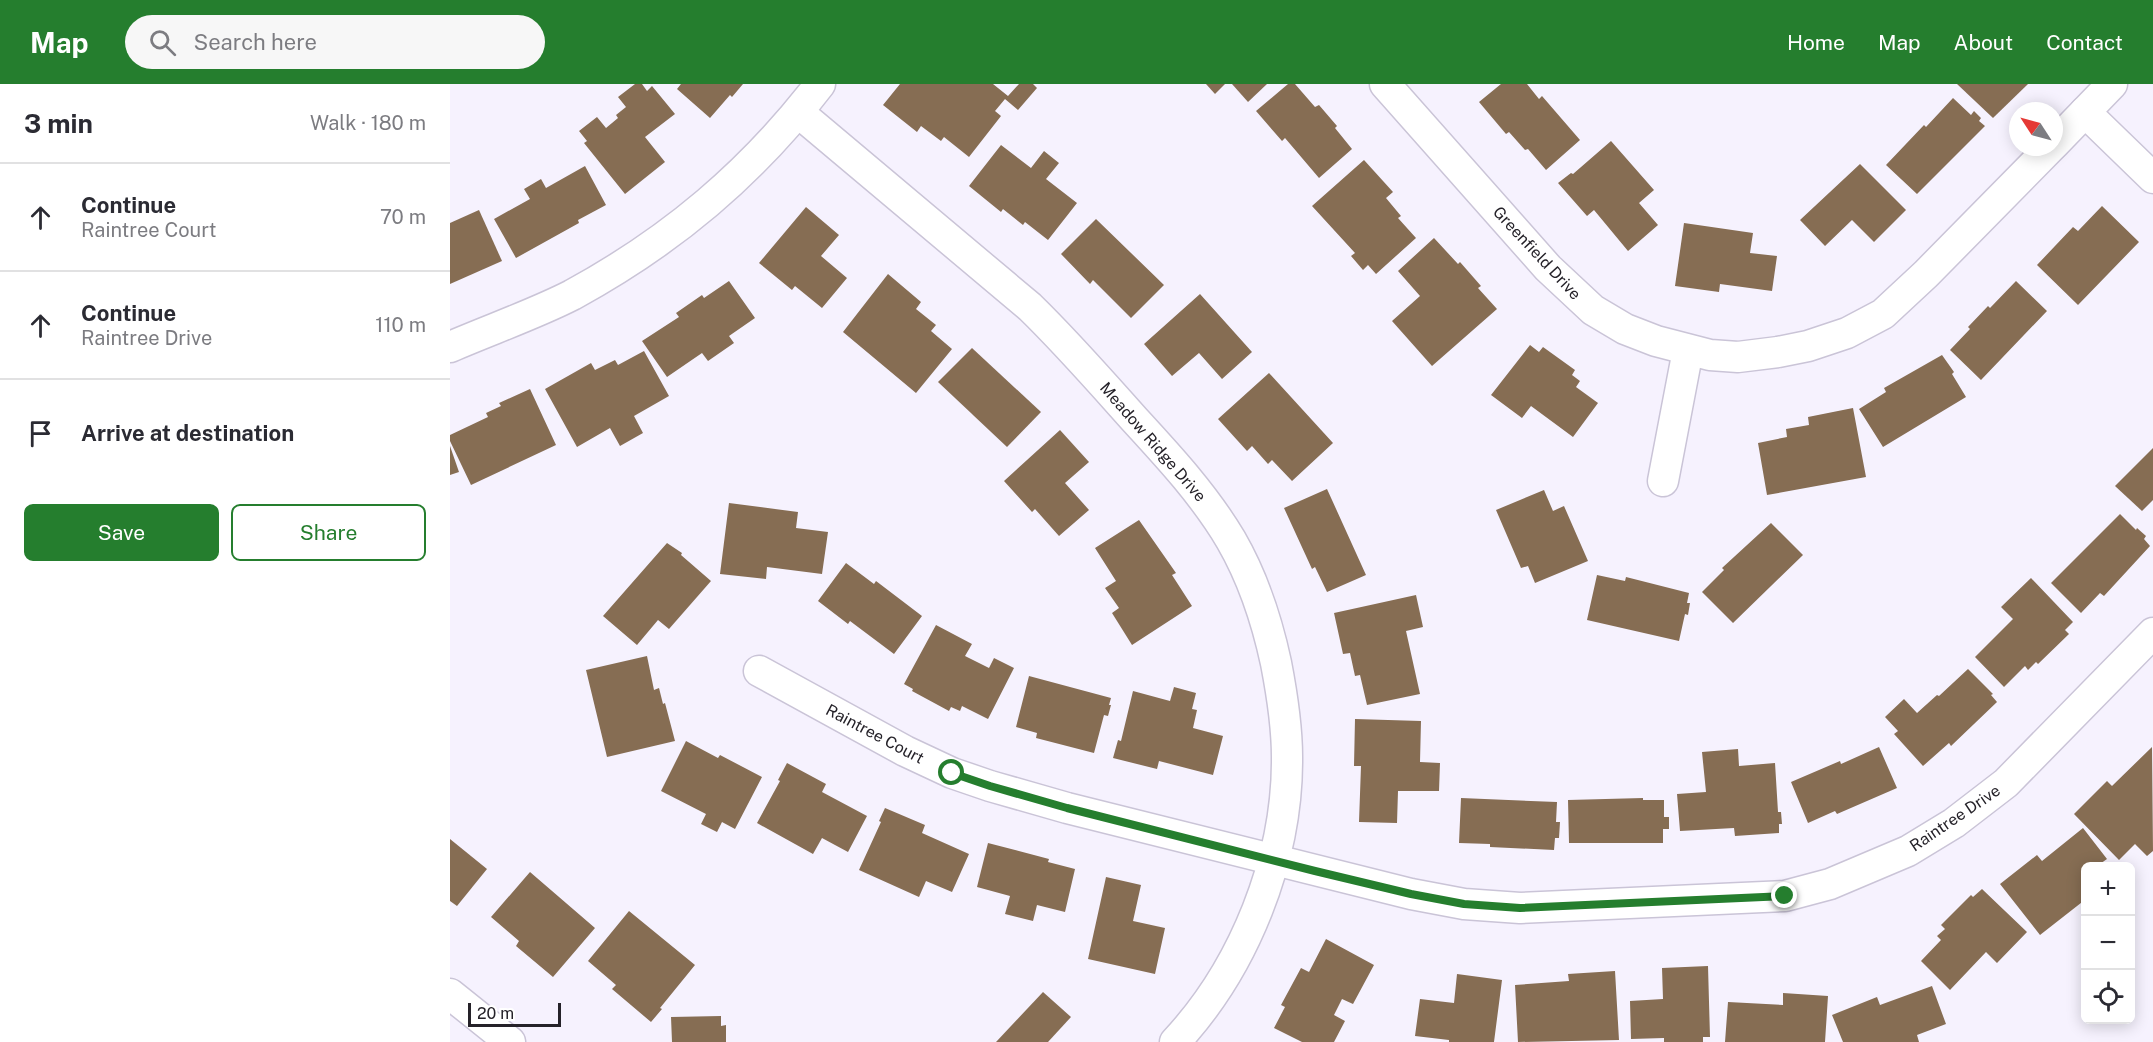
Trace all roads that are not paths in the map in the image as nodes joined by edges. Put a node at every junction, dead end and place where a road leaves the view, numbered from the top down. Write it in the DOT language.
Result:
graph roads {
  1 [pos="820,84"];
  2 [pos="1385,84"];
  3 [pos="2112,84"];
  4 [pos="798,112"];
  5 [pos="2085,112"];
  6 [pos="2063,135"];
  7 [pos="2042,156"];
  8 [pos="2153,178"];
  9 [pos="450,347"];
  10 [pos="1688,350"];
  11 [pos="1663,482"];
  12 [pos="2153,633"];
  13 [pos="759,671"];
  14 [pos="1274,860"];
  15 [pos="450,994"];
  16 [pos="510,1042"];
  17 [pos="1175,1042"];
  1 -- 4 [label="street"];
  2 -- 10 [label="street, Greenfield Drive"];
  3 -- 5 [label="street"];
  4 -- 9 [label="street"];
  4 -- 14 [label="street, Meadow Ridge Drive"];
  5 -- 6 [label="street"];
  5 -- 8 [label="street"];
  7 -- 10 [label="street, Greenfield Drive"];
  10 -- 11 [label="street"];
  12 -- 14 [label="street, Raintree Drive"];
  13 -- 14 [label="street, Raintree Court"];
  14 -- 17 [label="street, Meadow Ridge Drive"];
  15 -- 16 [label="street"];
}
